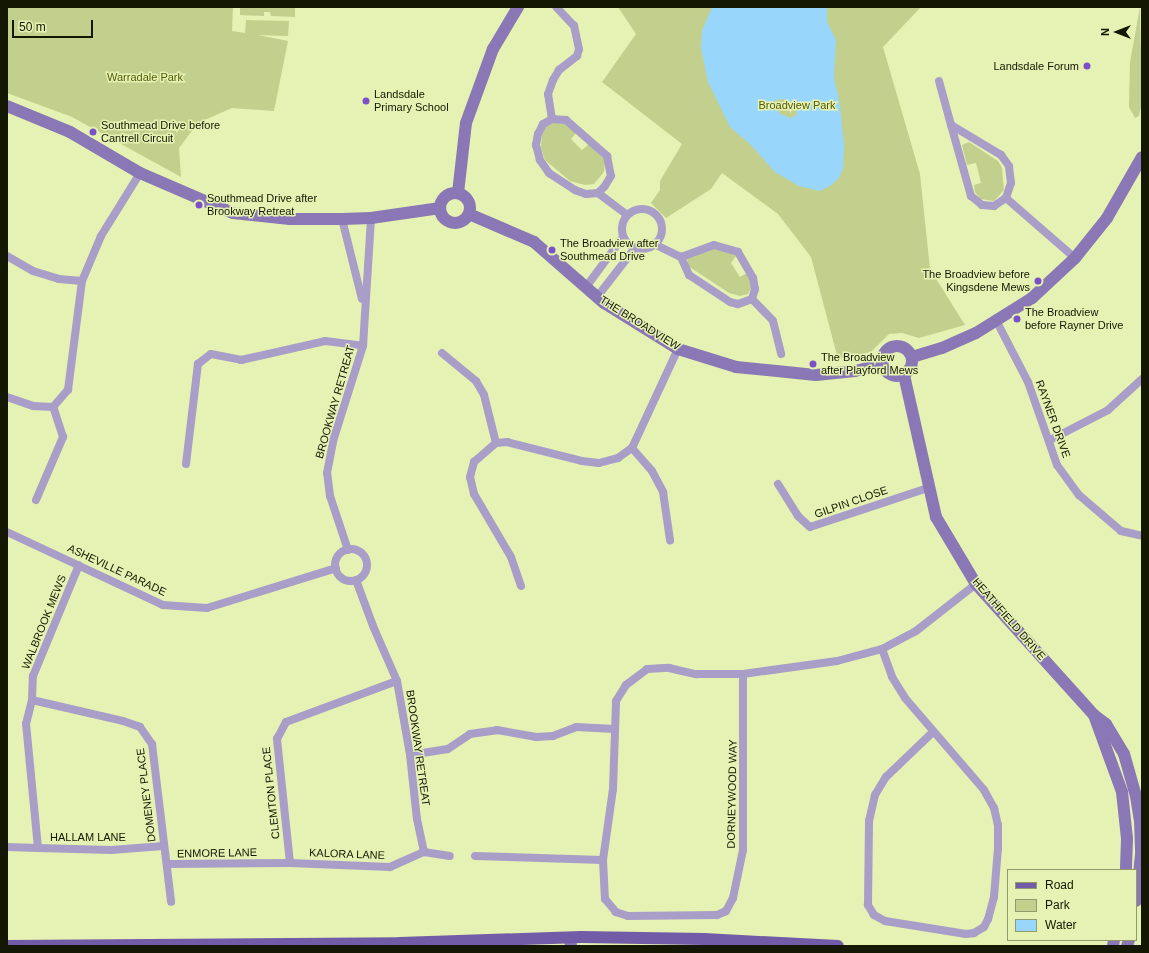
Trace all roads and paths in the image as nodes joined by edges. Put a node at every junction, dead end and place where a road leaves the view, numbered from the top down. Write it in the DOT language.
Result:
graph roads {
  1 [pos="518,7"];
  2 [pos="556,7"];
  3 [pos="939,81"];
  4 [pos="7,106"];
  5 [pos="552,119"];
  6 [pos="951,125"];
  7 [pos="1142,157"];
  8 [pos="140,173"];
  9 [pos="458,193"];
  10 [pos="598,193"];
  11 [pos="1006,198"];
  12 [pos="440,208"];
  13 [pos="469,214"];
  14 [pos="627,215"];
  15 [pos="371,218"];
  16 [pos="342,219"];
  17 [pos="624,237"];
  18 [pos="654,244"];
  19 [pos="635,248"];
  20 [pos="7,256"];
  21 [pos="681,257"];
  22 [pos="1075,258"];
  23 [pos="82,281"];
  24 [pos="586,287"];
  25 [pos="597,297"];
  26 [pos="752,299"];
  27 [pos="364,306"];
  28 [pos="997,322"];
  29 [pos="363,346"];
  30 [pos="678,348"];
  31 [pos="442,353"];
  32 [pos="781,354"];
  33 [pos="912,357"];
  34 [pos="882,365"];
  35 [pos="904,375"];
  36 [pos="1142,379"];
  37 [pos="7,396"];
  38 [pos="53,407"];
  39 [pos="1050,440"];
  40 [pos="496,443"];
  41 [pos="632,448"];
  42 [pos="186,464"];
  43 [pos="778,484"];
  44 [pos="928,488"];
  45 [pos="36,500"];
  46 [pos="7,532"];
  47 [pos="1142,536"];
  48 [pos="670,540"];
  49 [pos="348,550"];
  50 [pos="79,565"];
  51 [pos="336,568"];
  52 [pos="356,580"];
  53 [pos="976,584"];
  54 [pos="521,586"];
  55 [pos="882,649"];
  56 [pos="743,674"];
  57 [pos="397,681"];
  58 [pos="32,700"];
  59 [pos="1094,714"];
  60 [pos="614,729"];
  61 [pos="933,732"];
  62 [pos="410,755"];
  63 [pos="1140,805"];
  64 [pos="1125,808"];
  65 [pos="163,846"];
  66 [pos="7,847"];
  67 [pos="38,848"];
  68 [pos="424,852"];
  69 [pos="450,856"];
  70 [pos="475,856"];
  71 [pos="603,860"];
  72 [pos="290,863"];
  73 [pos="168,864"];
  74 [pos="1126,869"];
  75 [pos="1137,892"];
  76 [pos="171,902"];
  77 [pos="567,942"];
  78 [pos="7,946"];
  79 [pos="838,946"];
  1 -- 9 [label="street"];
  2 -- 5 [label="street"];
  3 -- 6 [label="street"];
  4 -- 8 [label="street"];
  5 -- 10 [label="street"];
  5 -- 10 [label="street"];
  6 -- 11 [label="street"];
  6 -- 11 [label="street"];
  7 -- 22 [label="street"];
  8 -- 16 [label="street"];
  8 -- 23 [label="street"];
  9 -- 12 [label="street"];
  9 -- 13 [label="street"];
  10 -- 14 [label="street"];
  11 -- 22 [label="street"];
  12 -- 13 [label="street"];
  12 -- 15 [label="street"];
  13 -- 24 [label="street, THE BROADVIEW"];
  14 -- 17 [label="street"];
  14 -- 18 [label="street"];
  15 -- 16 [label="street"];
  15 -- 27 [label="street, BROOKWAY RETREAT"];
  16 -- 27 [label="street, BROOKWAY RETREAT"];
  17 -- 19 [label="street"];
  17 -- 24 [label="street"];
  18 -- 19 [label="street"];
  18 -- 21 [label="street"];
  19 -- 25 [label="street"];
  20 -- 23 [label="street"];
  21 -- 26 [label="street"];
  21 -- 26 [label="street"];
  22 -- 28 [label="street"];
  23 -- 38 [label="street"];
  24 -- 25 [label="street, THE BROADVIEW"];
  25 -- 30 [label="street, THE BROADVIEW"];
  26 -- 32 [label="street"];
  27 -- 29 [label="street, BROOKWAY RETREAT"];
  28 -- 33 [label="street"];
  28 -- 39 [label="street, RAYNER DRIVE"];
  29 -- 42 [label="street"];
  29 -- 49 [label="street, BROOKWAY RETREAT"];
  30 -- 34 [label="street, THE BROADVIEW"];
  30 -- 41 [label="street"];
  31 -- 40 [label="street"];
  33 -- 34 [label="street"];
  33 -- 35 [label="street"];
  34 -- 35 [label="street"];
  35 -- 44 [label="street, HEATHFIELD DRIVE"];
  36 -- 39 [label="street"];
  37 -- 38 [label="street"];
  38 -- 45 [label="street"];
  39 -- 47 [label="street, RAYNER DRIVE"];
  40 -- 41 [label="street"];
  40 -- 54 [label="street"];
  41 -- 48 [label="street"];
  43 -- 44 [label="street, GILPIN CLOSE"];
  44 -- 53 [label="street, HEATHFIELD DRIVE"];
  46 -- 50 [label="street, ASHEVILLE PARADE"];
  49 -- 51 [label="street"];
  49 -- 52 [label="street"];
  50 -- 51 [label="street, ASHEVILLE PARADE"];
  50 -- 58 [label="street, WALBROOK MEWS"];
  51 -- 52 [label="street"];
  52 -- 57 [label="street, BROOKWAY RETREAT"];
  53 -- 55 [label="street, DORNEYWOOD WAY"];
  53 -- 59 [label="street, HEATHFIELD DRIVE"];
  55 -- 56 [label="street, DORNEYWOOD WAY"];
  55 -- 61 [label="street"];
  56 -- 60 [label="street, DORNEYWOOD WAY"];
  56 -- 71 [label="street, DORNEYWOOD WAY"];
  57 -- 62 [label="street, BROOKWAY RETREAT"];
  57 -- 72 [label="street, CLEMTON PLACE"];
  58 -- 65 [label="street, DOMENEY PLACE"];
  58 -- 67 [label="street, WALBROOK MEWS"];
  59 -- 63 [label="street, HEATHFIELD DRIVE"];
  59 -- 64 [label="street, HEATHFIELD DRIVE"];
  60 -- 62 [label="street"];
  60 -- 71 [label="street, DORNEYWOOD WAY"];
  61 -- 61 [label="street"];
  62 -- 68 [label="street, BROOKWAY RETREAT"];
  63 -- 64 [label="street"];
  63 -- 75 [label="street, HEATHFIELD DRIVE"];
  64 -- 74 [label="street, HEATHFIELD DRIVE"];
  65 -- 67 [label="street, HALLAM LANE"];
  65 -- 73 [label="street, DOMENEY PLACE"];
  66 -- 67 [label="street"];
  68 -- 69 [label="street"];
  68 -- 72 [label="street, KALORA LANE"];
  70 -- 71 [label="street"];
  72 -- 73 [label="street, ENMORE LANE"];
  73 -- 76 [label="street, DOMENEY PLACE"];
  77 -- 78 [label="main road"];
  77 -- 79 [label="main road"];
}
